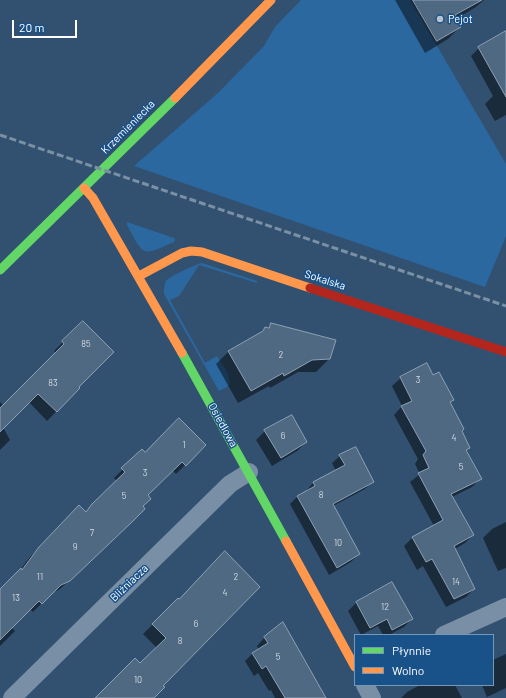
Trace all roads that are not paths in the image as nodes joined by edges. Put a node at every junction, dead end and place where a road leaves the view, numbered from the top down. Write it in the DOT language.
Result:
graph roads {
  1 [pos="271,0"];
  2 [pos="84,188"];
  3 [pos="0,270"];
  4 [pos="139,276"];
  5 [pos="506,352"];
  6 [pos="250,472"];
  7 [pos="506,607"];
  8 [pos="446,634"];
  9 [pos="354,664"];
  10 [pos="366,686"];
  11 [pos="12,698"];
  12 [pos="372,698"];
  1 -- 2 [label="street, Krzemieniecka"];
  2 -- 3 [label="street, Krzemieniecka"];
  2 -- 4 [label="street, Osiedlowa"];
  4 -- 5 [label="street, Sokalska"];
  4 -- 6 [label="street, Osiedlowa"];
  6 -- 9 [label="street, Osiedlowa"];
  6 -- 11 [label="street, Bliźniacza"];
  7 -- 8 [label="street"];
  10 -- 12 [label="street"];
}
